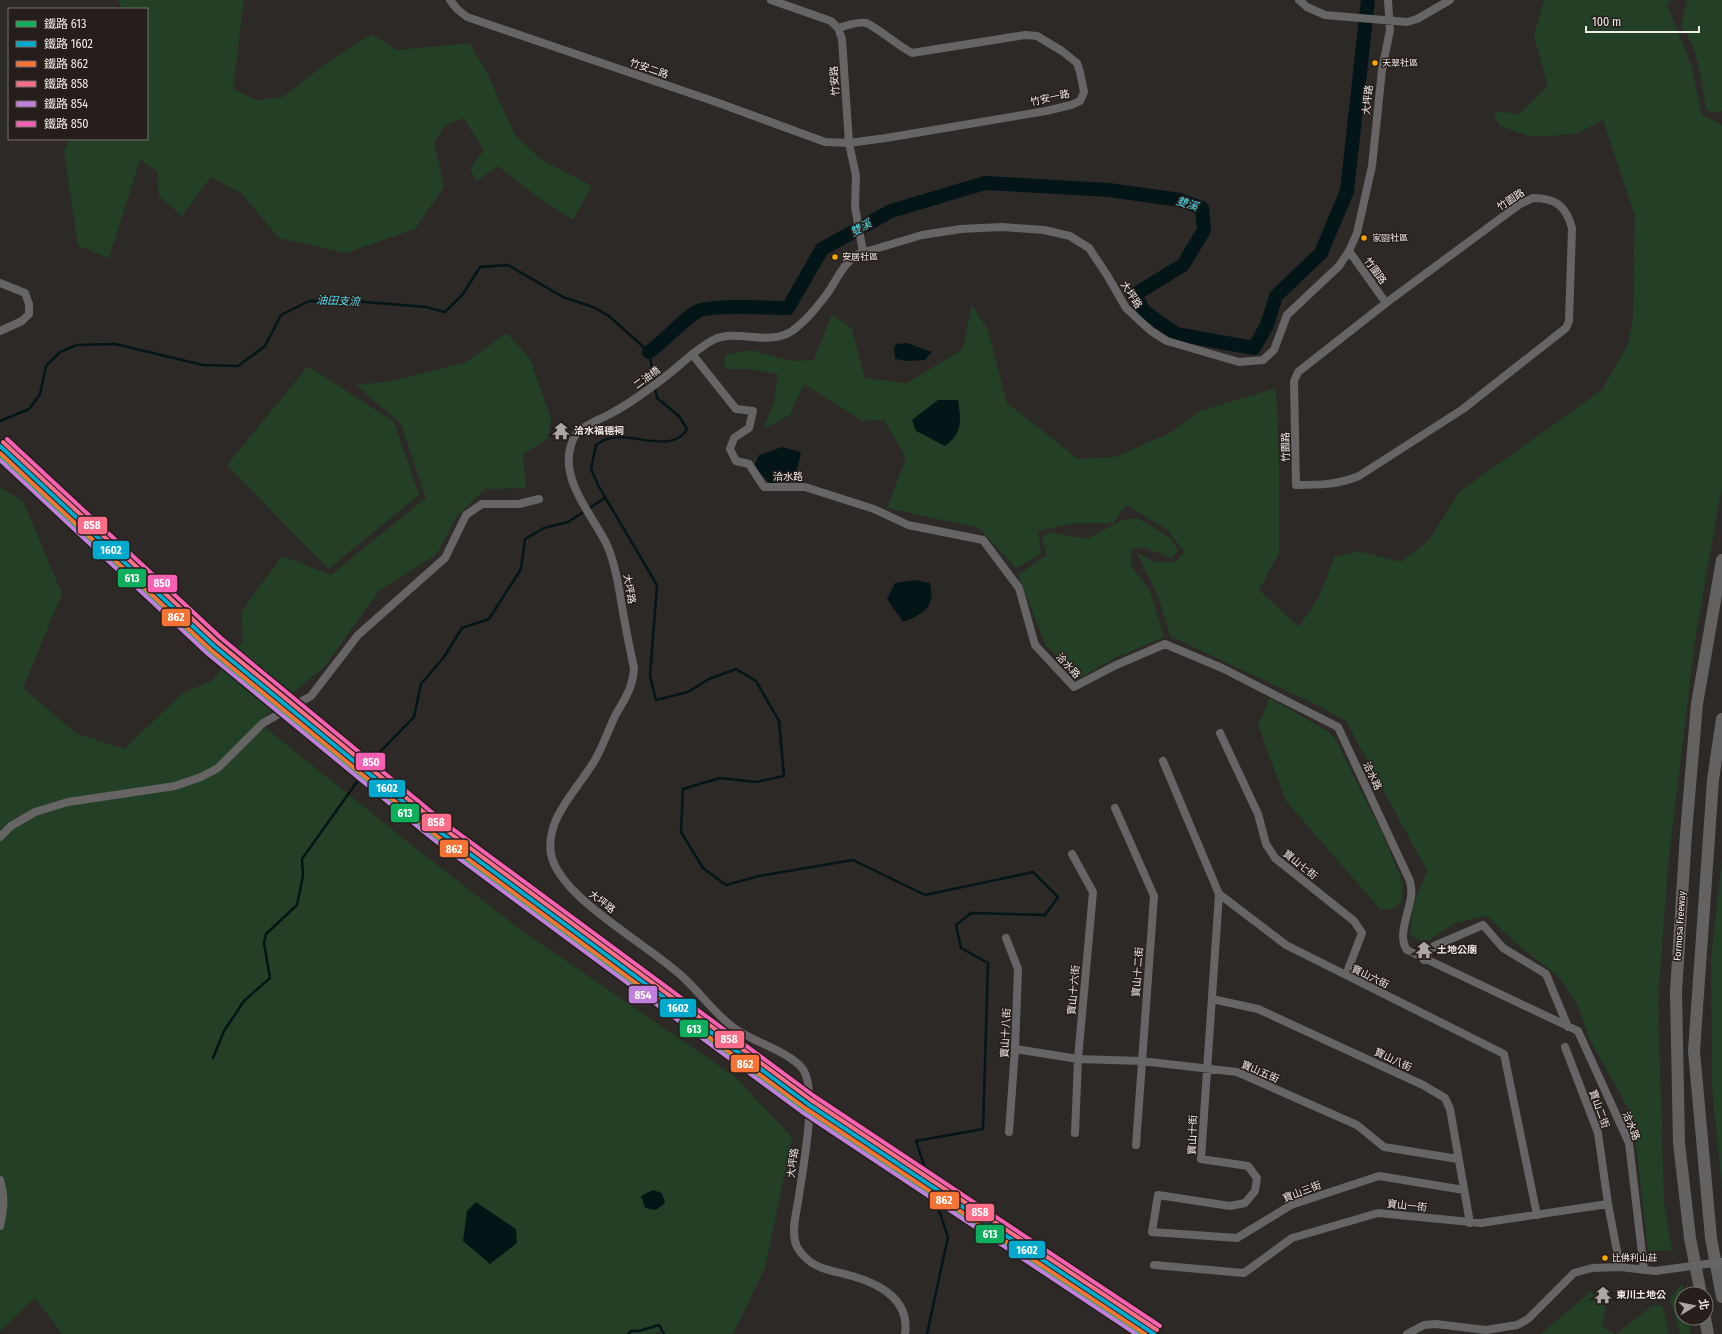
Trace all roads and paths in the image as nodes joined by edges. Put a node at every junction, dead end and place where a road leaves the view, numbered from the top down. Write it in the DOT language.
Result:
graph roads {
  1 [pos="450,0"];
  2 [pos="771,0"];
  3 [pos="1299,0"];
  4 [pos="1388,0"];
  5 [pos="1450,0"];
  6 [pos="1390,20"];
  7 [pos="838,28"];
  8 [pos="849,143"];
  9 [pos="1348,251"];
  10 [pos="863,252"];
  11 [pos="0,283"];
  12 [pos="1386,303"];
  13 [pos="0,331"];
  14 [pos="692,354"];
  15 [pos="671,372"];
  16 [pos="634,400"];
  17 [pos="539,499"];
  18 [pos="1722,560"];
  19 [pos="1722,719"];
  20 [pos="1220,733"];
  21 [pos="1163,761"];
  22 [pos="1115,808"];
  23 [pos="0,837"];
  24 [pos="1072,854"];
  25 [pos="1219,894"];
  26 [pos="1006,938"];
  27 [pos="1424,960"];
  28 [pos="1346,975"];
  29 [pos="1212,999"];
  30 [pos="1568,1027"];
  31 [pos="1565,1047"];
  32 [pos="1016,1049"];
  33 [pos="1078,1059"];
  34 [pos="1141,1061"];
  35 [pos="1206,1068"];
  36 [pos="1009,1132"];
  37 [pos="1075,1133"];
  38 [pos="1136,1145"];
  39 [pos="1458,1159"];
  40 [pos="0,1180"];
  41 [pos="1464,1190"];
  42 [pos="1608,1204"];
  43 [pos="1537,1215"];
  44 [pos="1470,1223"];
  45 [pos="0,1226"];
  46 [pos="1152,1232"];
  47 [pos="1722,1262"];
  48 [pos="1154,1265"];
  49 [pos="1620,1267"];
  50 [pos="1644,1270"];
  51 [pos="1699,1286"];
  52 [pos="1722,1298"];
  53 [pos="905,1334"];
  54 [pos="1407,1334"];
  1 -- 8 [label="street, 竹安二路"];
  2 -- 7 [label="street"];
  3 -- 6 [label="street"];
  4 -- 6 [label="street, 大坪路"];
  5 -- 6 [label="street"];
  6 -- 9 [label="street, 大坪路"];
  7 -- 8 [label="street, 竹安路"];
  7 -- 8 [label="street, 竹安一路"];
  8 -- 10 [label="street, 竹安路"];
  9 -- 10 [label="street, 大坪路"];
  9 -- 12 [label="street, 竹圍路"];
  10 -- 14 [label="street, 大坪路"];
  11 -- 13 [label="street"];
  12 -- 12 [label="street, 竹園路"];
  14 -- 15 [label="street, 大坪路"];
  14 -- 27 [label="street, 洽水路"];
  15 -- 16 [label="street, 二油橋"];
  16 -- 53 [label="street, 大坪路"];
  17 -- 23 [label="street"];
  18 -- 51 [label="highway, Formosa Freeway"];
  19 -- 52 [label="highway"];
  20 -- 28 [label="street, 寶山七街"];
  21 -- 25 [label="street, 寶山六街"];
  22 -- 34 [label="street, 寶山十二街"];
  24 -- 33 [label="street, 寶山十六街"];
  25 -- 28 [label="street, 寶山六街"];
  25 -- 29 [label="street, 寶山十街"];
  26 -- 32 [label="street, 寶山十八街"];
  27 -- 30 [label="street, 洽水路"];
  27 -- 30 [label="street, 洽水路"];
  28 -- 43 [label="street, 寶山六街"];
  29 -- 35 [label="street, 寶山十街"];
  29 -- 39 [label="street, 寶山八街"];
  30 -- 50 [label="street, 洽水路"];
  31 -- 42 [label="street, 寶山二街"];
  32 -- 33 [label="street, 寶山五街"];
  32 -- 36 [label="street, 寶山十八街"];
  33 -- 34 [label="street, 寶山五街"];
  33 -- 37 [label="street, 寶山十六街"];
  34 -- 35 [label="street, 寶山五街"];
  34 -- 38 [label="street, 寶山十二街"];
  35 -- 39 [label="street, 寶山五街"];
  35 -- 46 [label="street, 寶山十街"];
  39 -- 41 [label="street, 寶山八街"];
  40 -- 45 [label="street"];
  41 -- 44 [label="street, 寶山八街"];
  41 -- 46 [label="street, 寶山三街"];
  42 -- 43 [label="street, 寶山一街"];
  42 -- 49 [label="street"];
  43 -- 44 [label="street, 寶山一街"];
  44 -- 48 [label="street, 寶山一街"];
  47 -- 50 [label="street, bridge"];
  49 -- 50 [label="street"];
  49 -- 54 [label="street"];
}
